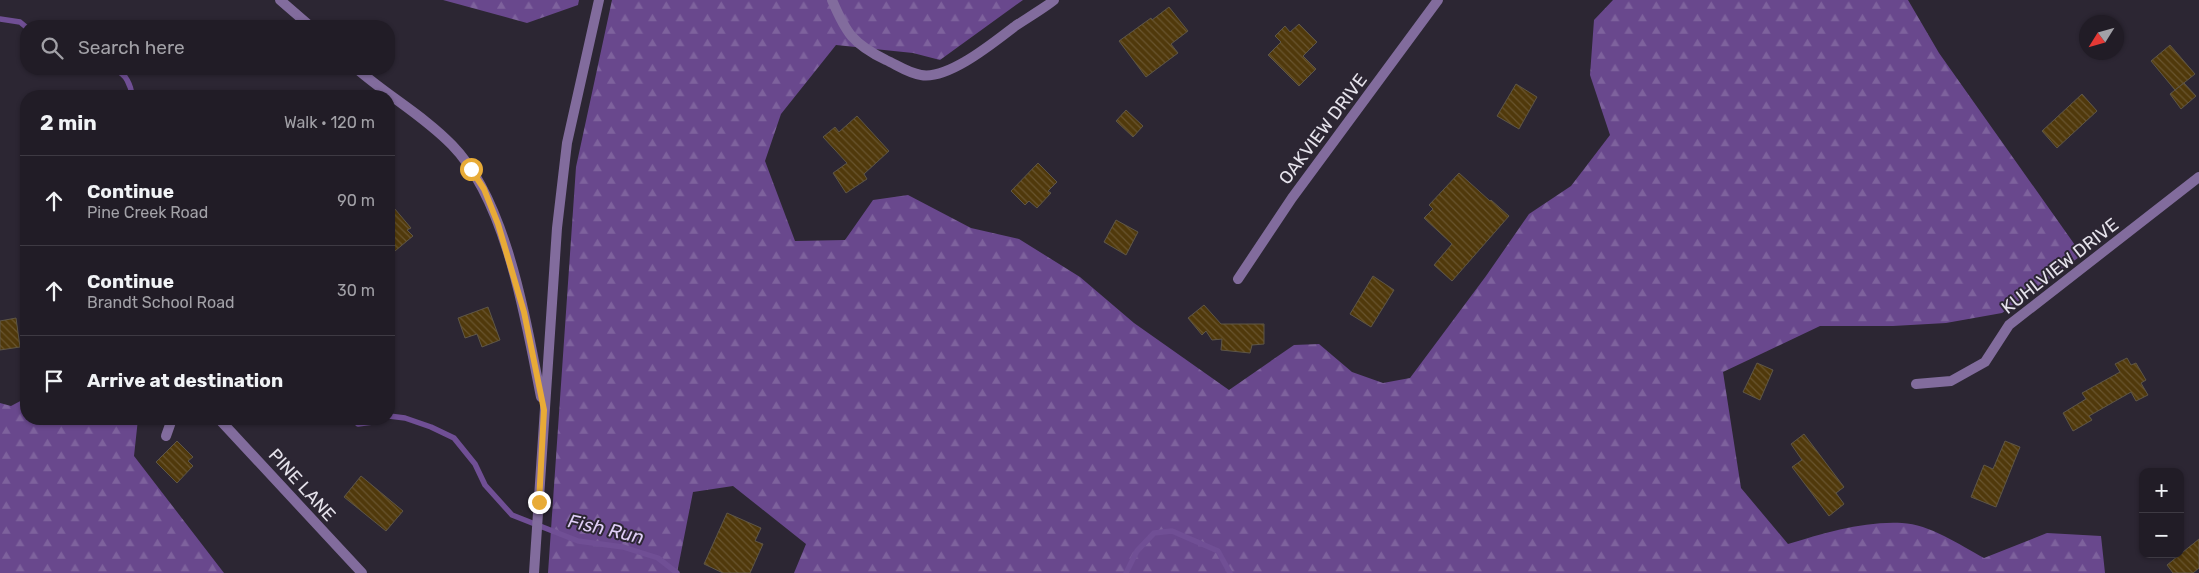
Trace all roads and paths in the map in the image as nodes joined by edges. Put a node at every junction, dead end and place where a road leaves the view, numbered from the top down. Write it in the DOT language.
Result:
graph roads {
  1 [pos="280,0"];
  2 [pos="599,0"];
  3 [pos="832,0"];
  4 [pos="1054,0"];
  5 [pos="1438,0"];
  6 [pos="303,20"];
  7 [pos="365,75"];
  8 [pos="384,90"];
  9 [pos="395,98"];
  10 [pos="2199,177"];
  11 [pos="1238,279"];
  12 [pos="1916,384"];
  13 [pos="544,410"];
  14 [pos="170,425"];
  15 [pos="225,425"];
  16 [pos="166,436"];
  17 [pos="362,573"];
  18 [pos="534,573"];
  1 -- 6 [label="street"];
  2 -- 13 [label="street"];
  3 -- 4 [label="street"];
  5 -- 11 [label="street, OAKVIEW DRIVE"];
  7 -- 8 [label="street"];
  9 -- 13 [label="street"];
  10 -- 12 [label="street, KUHLVIEW DRIVE"];
  13 -- 18 [label="street"];
  14 -- 16 [label="street"];
  15 -- 17 [label="street, PINE LANE"];
}
